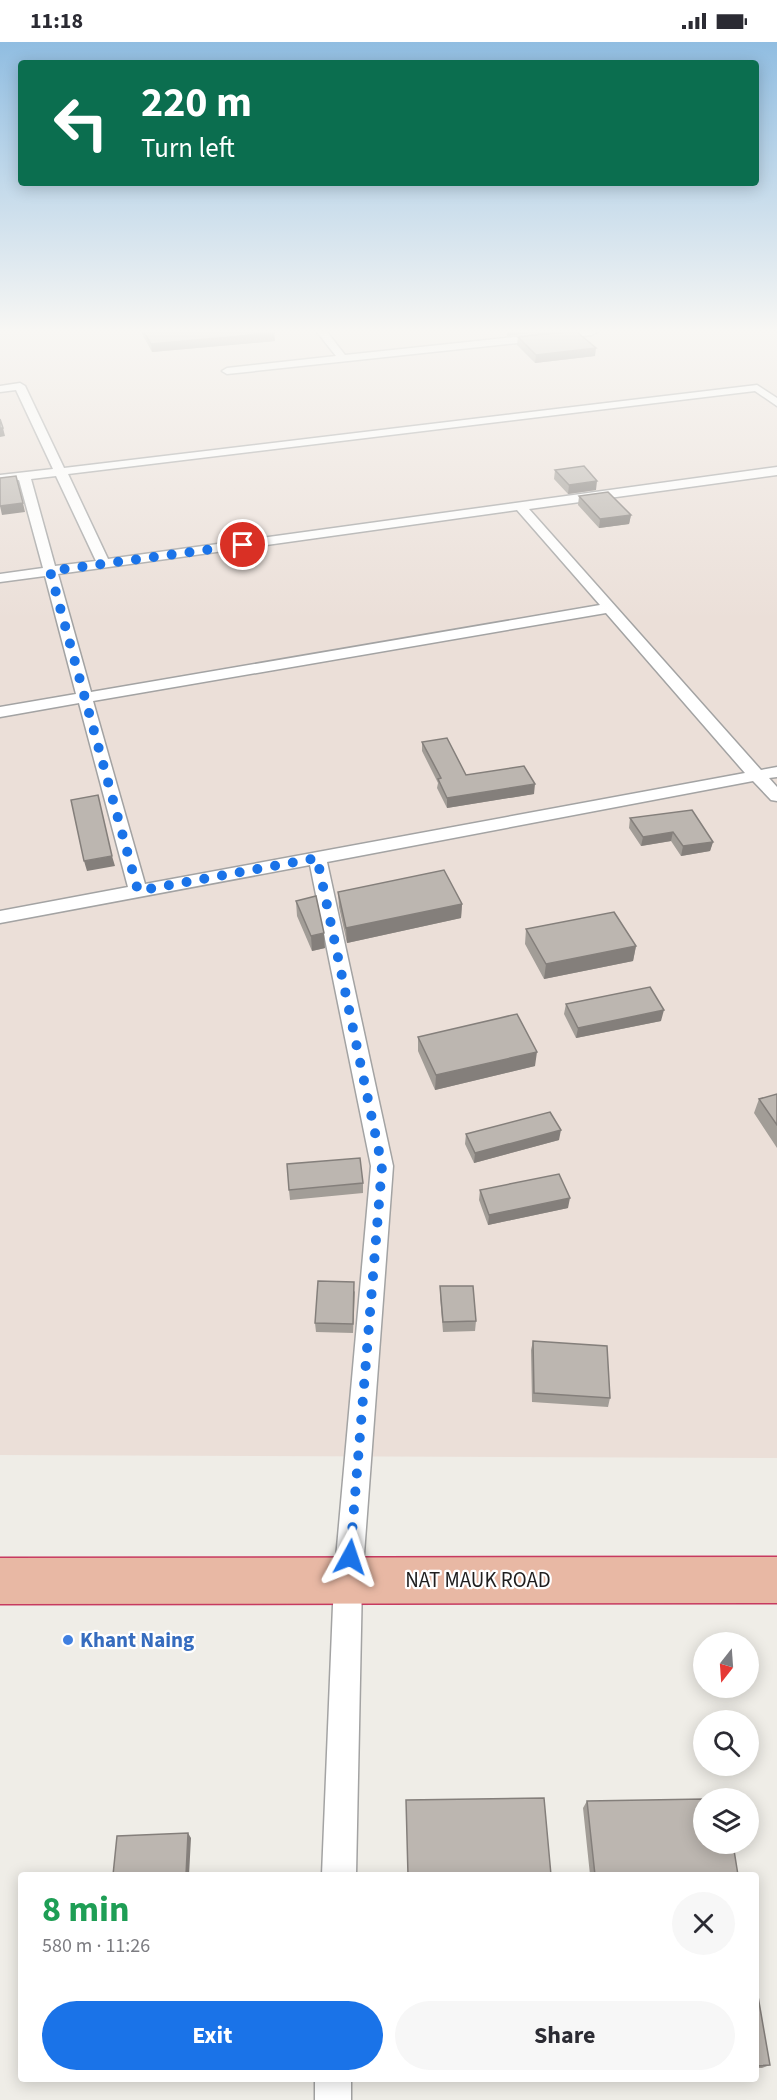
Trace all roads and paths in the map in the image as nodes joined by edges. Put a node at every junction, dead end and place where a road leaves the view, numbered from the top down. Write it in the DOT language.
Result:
graph roads {
  1 [pos="41,428"];
  2 [pos="426,428"];
  3 [pos="777,471"];
  4 [pos="62,472"];
  5 [pos="24,476"];
  6 [pos="0,479"];
  7 [pos="520,506"];
  8 [pos="104,564"];
  9 [pos="50,571"];
  10 [pos="0,578"];
  11 [pos="609,608"];
  12 [pos="85,698"];
  13 [pos="0,712"];
  14 [pos="777,771"];
  15 [pos="756,776"];
  16 [pos="777,796"];
  17 [pos="317,858"];
  18 [pos="138,891"];
  19 [pos="0,917"];
  20 [pos="777,1580"];
  21 [pos="0,1581"];
  22 [pos="348,1581"];
  23 [pos="339,1872"];
  24 [pos="333,2082"];
  25 [pos="333,2100"];
  1 -- 4 [label="street"];
  2 -- 4 [label="street"];
  3 -- 7 [label="street"];
  4 -- 5 [label="street"];
  4 -- 8 [label="street"];
  5 -- 6 [label="street"];
  5 -- 9 [label="street"];
  7 -- 8 [label="street"];
  7 -- 11 [label="street"];
  8 -- 9 [label="street"];
  9 -- 10 [label="street"];
  9 -- 12 [label="street"];
  11 -- 12 [label="street"];
  11 -- 15 [label="street"];
  12 -- 13 [label="street"];
  12 -- 18 [label="street"];
  14 -- 15 [label="street"];
  15 -- 16 [label="street"];
  15 -- 17 [label="street"];
  17 -- 18 [label="street"];
  17 -- 22 [label="street"];
  18 -- 19 [label="street"];
  20 -- 22 [label="highway, NAT MAUK ROAD"];
  21 -- 22 [label="highway, NAT MAUK ROAD"];
  22 -- 23 [label="street"];
  24 -- 25 [label="street"];
}
